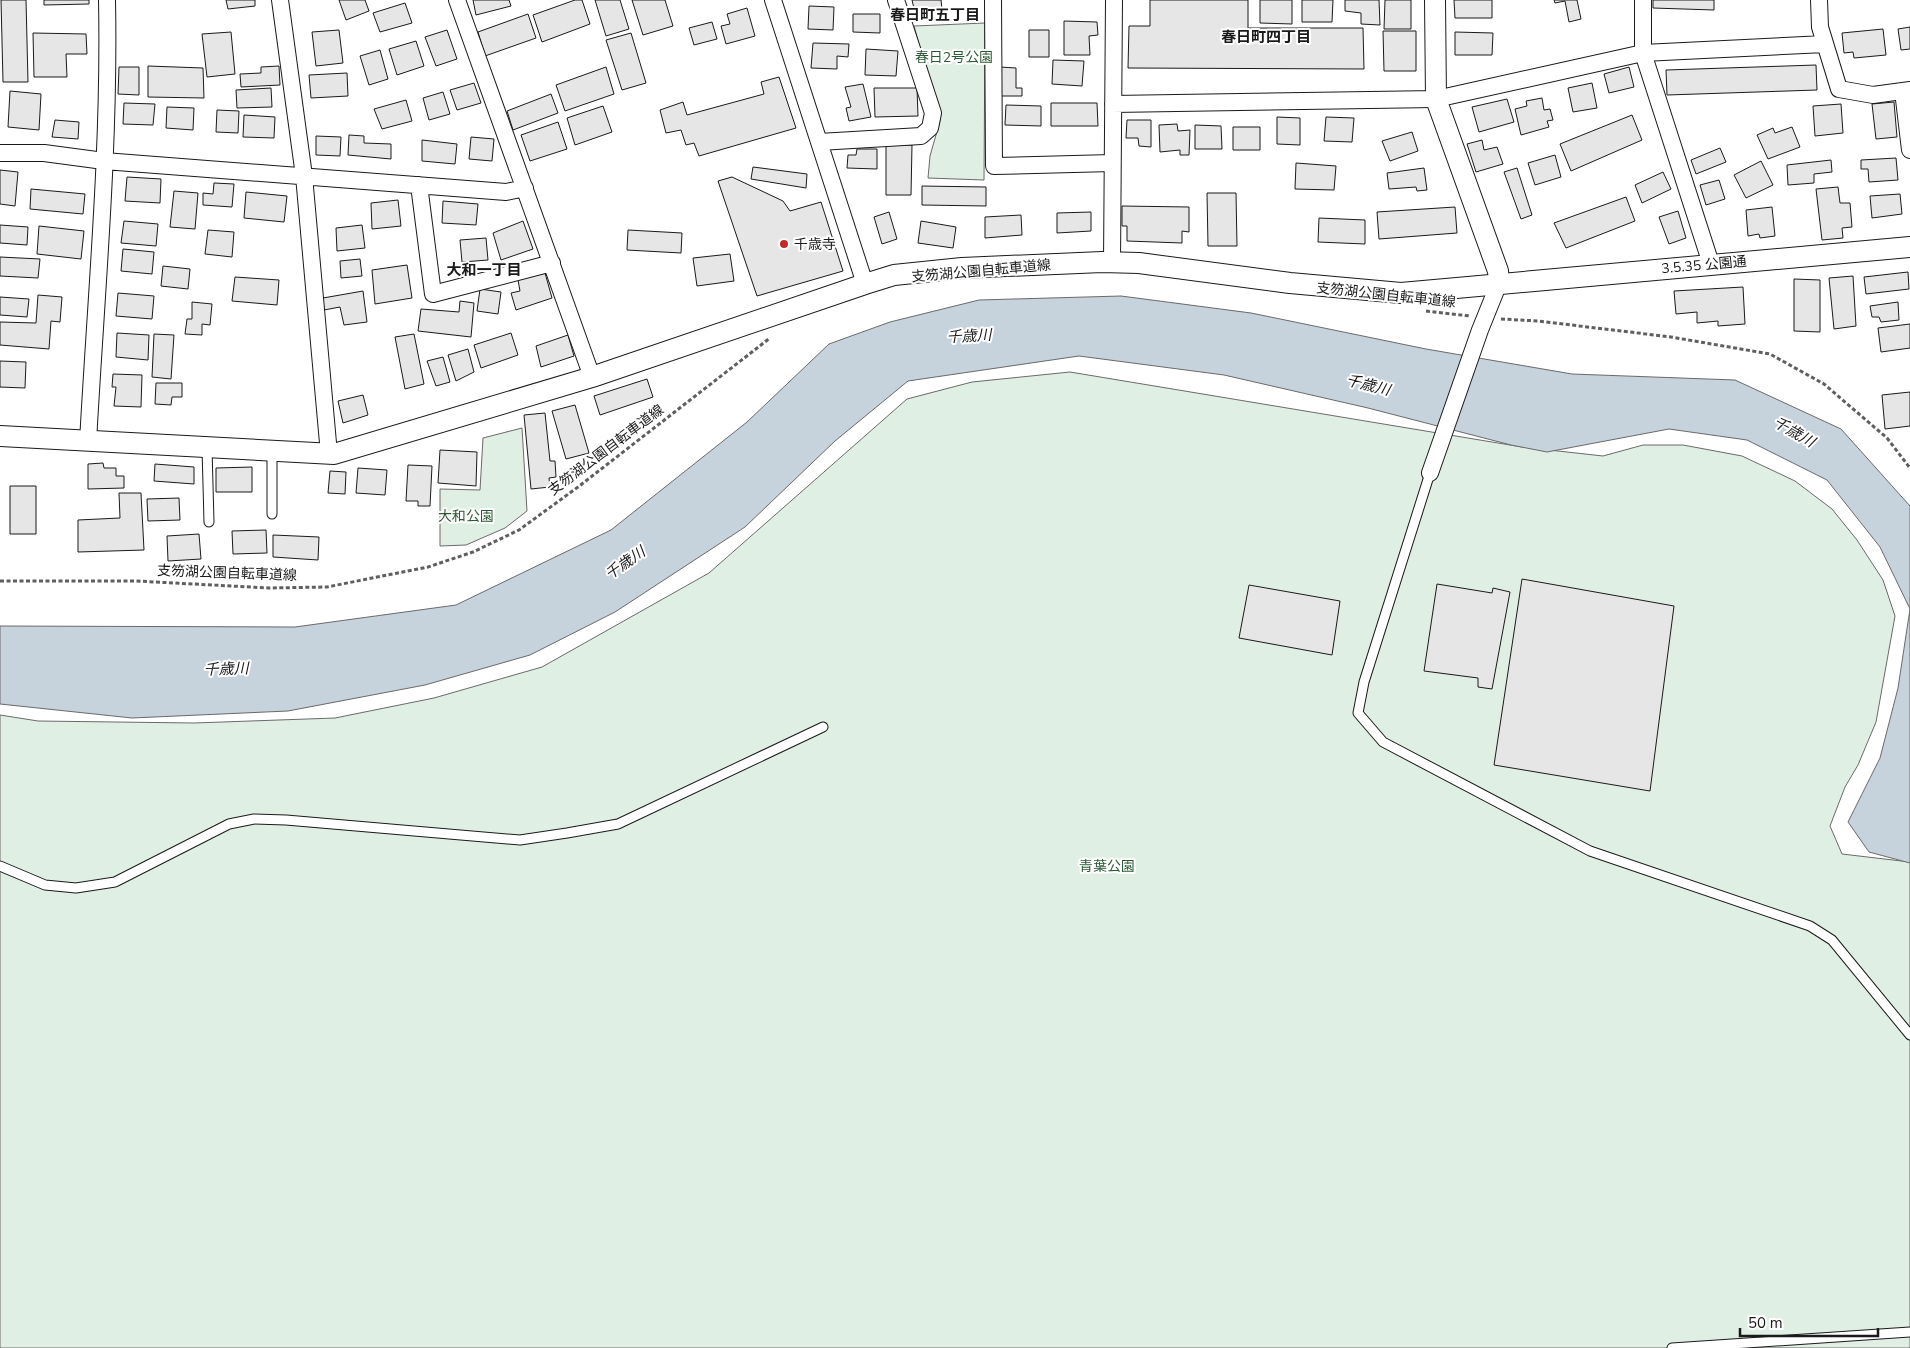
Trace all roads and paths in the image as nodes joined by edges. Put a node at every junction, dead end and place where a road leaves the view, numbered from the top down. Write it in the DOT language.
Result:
graph roads {
  1 [pos="106,0"];
  2 [pos="280,0"];
  3 [pos="457,0"];
  4 [pos="773,0"];
  5 [pos="896,0"];
  6 [pos="993,0"];
  7 [pos="1114,0"];
  8 [pos="1435,0"];
  9 [pos="1643,0"];
  10 [pos="1819,0"];
  11 [pos="1825,44"];
  12 [pos="1643,53"];
  13 [pos="1906,91"];
  14 [pos="1436,99"];
  15 [pos="1113,104"];
  16 [pos="819,142"];
  17 [pos="1910,150"];
  18 [pos="0,153"];
  19 [pos="104,161"];
  20 [pos="1112,163"];
  21 [pos="304,176"];
  22 [pos="419,185"];
  23 [pos="525,188"];
  24 [pos="1910,247"];
  25 [pos="1112,262"];
  26 [pos="552,263"];
  27 [pos="1711,264"];
  28 [pos="864,284"];
  29 [pos="1499,284"];
  30 [pos="1424,311"];
  31 [pos="1482,324"];
  32 [pos="775,334"];
  33 [pos="592,376"];
  34 [pos="0,436"];
  35 [pos="88,442"];
  36 [pos="207,448"];
  37 [pos="272,451"];
  38 [pos="329,454"];
  39 [pos="1910,468"];
  40 [pos="1430,473"];
  41 [pos="272,514"];
  42 [pos="209,522"];
  43 [pos="0,581"];
  44 [pos="823,727"];
  45 [pos="0,866"];
  46 [pos="1910,1035"];
  47 [pos="1910,1332"];
  48 [pos="1672,1348"];
  1 -- 19 [label="street"];
  2 -- 21 [label="street"];
  3 -- 23 [label="street"];
  4 -- 16 [label="street"];
  5 -- 16 [label="street"];
  6 -- 20 [label="street"];
  7 -- 15 [label="street"];
  8 -- 14 [label="street"];
  9 -- 12 [label="street"];
  10 -- 11 [label="street"];
  11 -- 12 [label="street"];
  11 -- 13 [label="street"];
  12 -- 14 [label="street"];
  12 -- 27 [label="street"];
  13 -- 17 [label="street"];
  14 -- 15 [label="street"];
  14 -- 29 [label="street"];
  15 -- 20 [label="street"];
  16 -- 28 [label="street"];
  18 -- 19 [label="street"];
  19 -- 21 [label="street"];
  19 -- 35 [label="street"];
  20 -- 25 [label="street"];
  21 -- 22 [label="street"];
  21 -- 38 [label="street"];
  22 -- 23 [label="street"];
  22 -- 26 [label="street"];
  23 -- 26 [label="street"];
  24 -- 27 [label="street, 3.5.35 公園通"];
  25 -- 28 [label="street, 3.5.35 公園通"];
  25 -- 29 [label="street, 3.5.35 公園通"];
  26 -- 33 [label="street"];
  27 -- 29 [label="street, 3.5.35 公園通"];
  28 -- 33 [label="street, 3.5.35 公園通"];
  29 -- 31 [label="street"];
  30 -- 31 [label="path, 支笏湖公園自転車道線"];
  31 -- 39 [label="path, 支笏湖公園自転車道線"];
  31 -- 40 [label="street"];
  32 -- 43 [label="path, 支笏湖公園自転車道線"];
  33 -- 38 [label="street, 3.5.35 公園通"];
  34 -- 35 [label="street, 3.5.35 公園通"];
  35 -- 36 [label="street, 3.5.35 公園通"];
  36 -- 37 [label="street, 3.5.35 公園通"];
  36 -- 42 [label="lane"];
  37 -- 38 [label="street, 3.5.35 公園通"];
  37 -- 41 [label="lane"];
  40 -- 46 [label="lane"];
  44 -- 45 [label="lane"];
  47 -- 48 [label="lane"];
}
